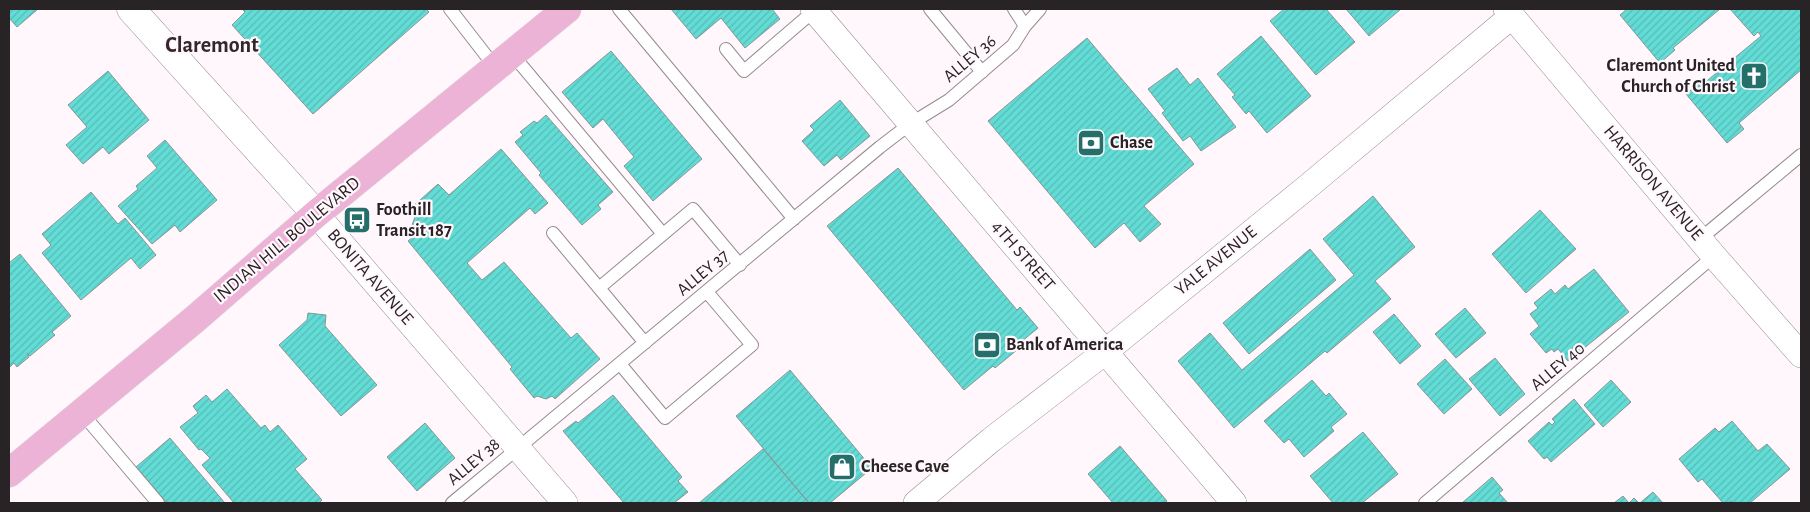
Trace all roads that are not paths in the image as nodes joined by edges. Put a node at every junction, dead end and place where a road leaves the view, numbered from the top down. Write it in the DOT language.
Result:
graph roads {
  1 [pos="132,9"];
  2 [pos="450,9"];
  3 [pos="567,9"];
  4 [pos="619,9"];
  5 [pos="930,9"];
  6 [pos="1014,9"];
  7 [pos="1040,9"];
  8 [pos="814,10"];
  9 [pos="1509,12"];
  10 [pos="1025,26"];
  11 [pos="726,49"];
  12 [pos="504,61"];
  13 [pos="982,72"];
  14 [pos="910,124"];
  15 [pos="1801,155"];
  16 [pos="316,214"];
  17 [pos="794,219"];
  18 [pos="553,233"];
  19 [pos="664,234"];
  20 [pos="1707,248"];
  21 [pos="740,265"];
  22 [pos="599,288"];
  23 [pos="707,292"];
  24 [pos="645,343"];
  25 [pos="1105,352"];
  26 [pos="1801,355"];
  27 [pos="620,364"];
  28 [pos="81,412"];
  29 [pos="517,448"];
  30 [pos="9,473"];
  31 [pos="158,503"];
  32 [pos="452,503"];
  33 [pos="565,503"];
  34 [pos="916,503"];
  35 [pos="1234,503"];
  36 [pos="1425,503"];
  1 -- 16 [label="main road, BONITA AVENUE"];
  2 -- 12 [label="lane"];
  3 -- 12 [label="main road, INDIAN HILL BOULEVARD"];
  4 -- 17 [label="lane"];
  5 -- 13 [label="lane"];
  6 -- 10 [label="lane"];
  7 -- 10 [label="lane, ALLEY 36"];
  8 -- 11 [label="lane"];
  8 -- 14 [label="street, 4TH STREET"];
  9 -- 20 [label="street, HARRISON AVENUE"];
  9 -- 25 [label="street, YALE AVENUE"];
  10 -- 13 [label="lane, ALLEY 36"];
  12 -- 16 [label="main road, INDIAN HILL BOULEVARD"];
  12 -- 19 [label="lane"];
  13 -- 14 [label="lane, ALLEY 36"];
  14 -- 17 [label="lane, ALLEY 37"];
  14 -- 25 [label="street, 4TH STREET"];
  15 -- 20 [label="lane, ALLEY 40"];
  16 -- 28 [label="main road, INDIAN HILL BOULEVARD"];
  16 -- 29 [label="street, BONITA AVENUE"];
  17 -- 21 [label="lane, ALLEY 37"];
  18 -- 22 [label="lane"];
  19 -- 21 [label="lane"];
  19 -- 22 [label="lane"];
  20 -- 26 [label="street, HARRISON AVENUE"];
  20 -- 36 [label="lane, ALLEY 40"];
  21 -- 23 [label="lane, ALLEY 37"];
  22 -- 24 [label="lane"];
  23 -- 24 [label="lane, ALLEY 37"];
  23 -- 27 [label="lane"];
  24 -- 27 [label="lane, ALLEY 37"];
  25 -- 34 [label="street, YALE AVENUE"];
  25 -- 35 [label="street, 4TH STREET"];
  27 -- 29 [label="lane, ALLEY 37"];
  28 -- 30 [label="main road, INDIAN HILL BOULEVARD"];
  28 -- 31 [label="lane"];
  29 -- 32 [label="lane, ALLEY 38"];
  29 -- 33 [label="street, BONITA AVENUE"];
}
